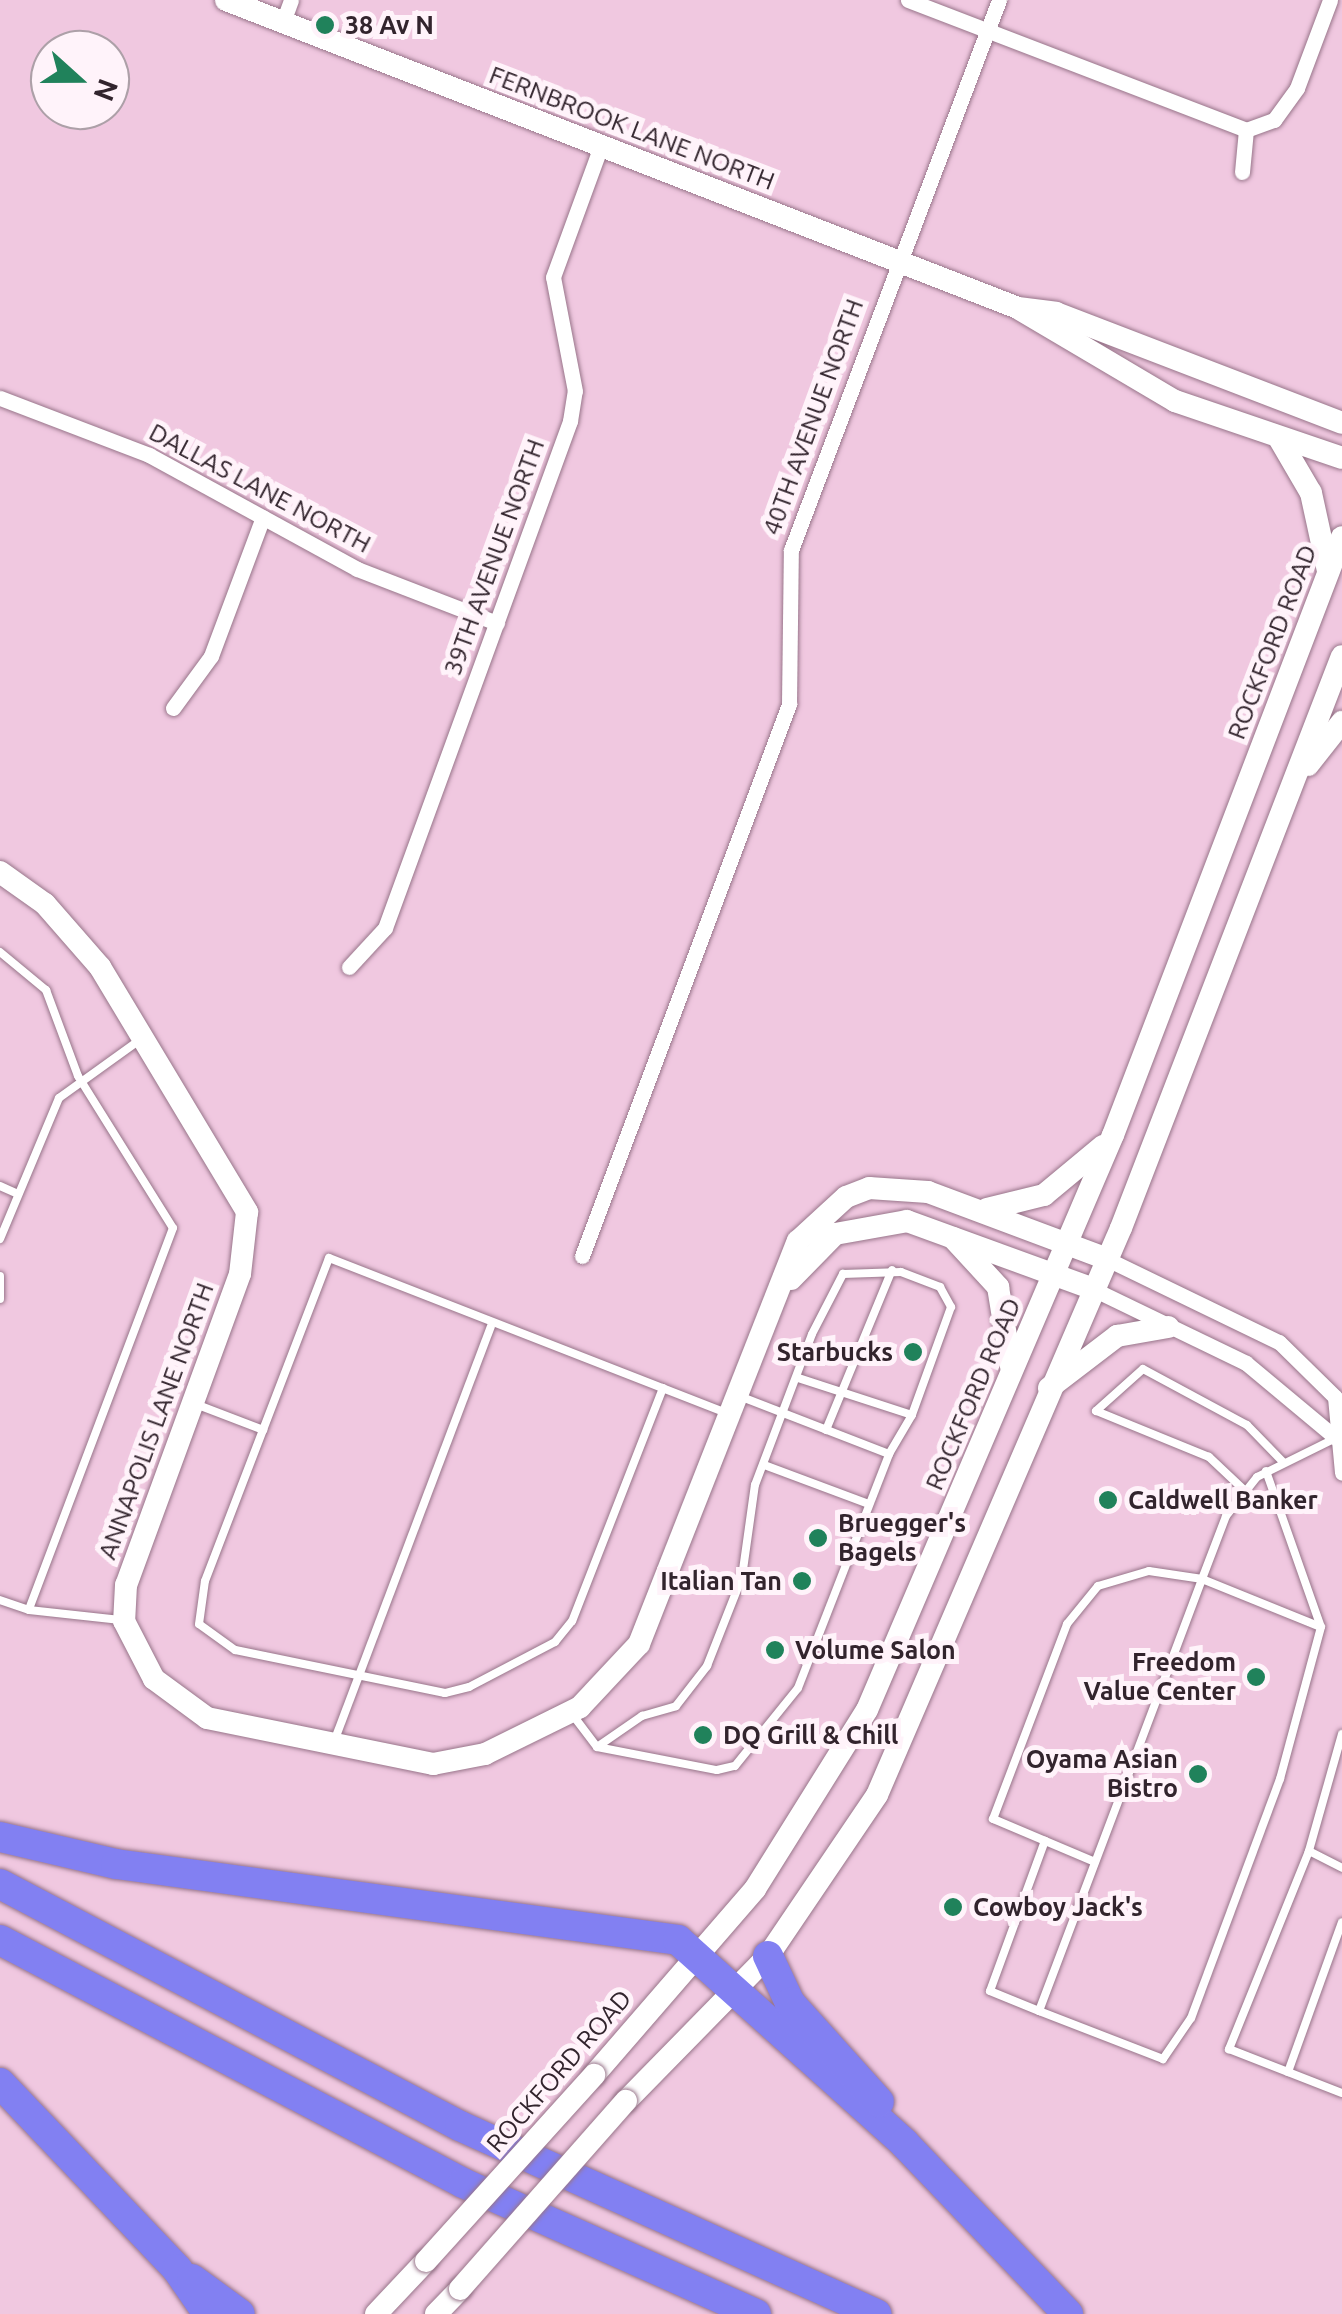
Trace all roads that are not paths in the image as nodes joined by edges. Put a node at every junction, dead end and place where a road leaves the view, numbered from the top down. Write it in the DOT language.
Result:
graph roads {
  1 [pos="226,0"];
  2 [pos="292,0"];
  3 [pos="908,0"];
  4 [pos="999,0"];
  5 [pos="1330,0"];
  6 [pos="282,22"];
  7 [pos="986,32"];
  8 [pos="1246,130"];
  9 [pos="601,146"];
  10 [pos="1242,172"];
  11 [pos="896,261"];
  12 [pos="1018,308"];
  13 [pos="0,398"];
  14 [pos="1342,424"];
  15 [pos="1280,440"];
  16 [pos="1342,458"];
  17 [pos="263,517"];
  18 [pos="1342,537"];
  19 [pos="1328,573"];
  20 [pos="497,623"];
  21 [pos="1342,656"];
  22 [pos="173,708"];
  23 [pos="1342,722"];
  24 [pos="1299,776"];
  25 [pos="0,872"];
  26 [pos="0,952"];
  27 [pos="349,968"];
  28 [pos="144,1037"];
  29 [pos="78,1076"];
  30 [pos="1112,1135"];
  31 [pos="0,1186"];
  32 [pos="18,1194"];
  33 [pos="968,1207"];
  34 [pos="942,1229"];
  35 [pos="0,1238"];
  36 [pos="1066,1243"];
  37 [pos="582,1256"];
  38 [pos="1107,1259"];
  39 [pos="892,1270"];
  40 [pos="1054,1273"];
  41 [pos="0,1276"];
  42 [pos="786,1286"];
  43 [pos="1090,1288"];
  44 [pos="0,1300"];
  45 [pos="491,1327"];
  46 [pos="1168,1327"];
  47 [pos="1012,1375"];
  48 [pos="798,1378"];
  49 [pos="663,1388"];
  50 [pos="1049,1388"];
  51 [pos="840,1394"];
  52 [pos="1339,1394"];
  53 [pos="191,1402"];
  54 [pos="734,1405"];
  55 [pos="786,1415"];
  56 [pos="912,1415"];
  57 [pos="263,1430"];
  58 [pos="826,1430"];
  59 [pos="1336,1438"];
  60 [pos="889,1454"];
  61 [pos="1283,1462"];
  62 [pos="764,1466"];
  63 [pos="1266,1472"];
  64 [pos="1342,1473"];
  65 [pos="1242,1489"];
  66 [pos="869,1504"];
  67 [pos="1202,1579"];
  68 [pos="0,1600"];
  69 [pos="29,1610"];
  70 [pos="124,1621"];
  71 [pos="1321,1627"];
  72 [pos="357,1676"];
  73 [pos="571,1712"];
  74 [pos="1341,1739"];
  75 [pos="333,1746"];
  76 [pos="598,1748"];
  77 [pos="0,1837"];
  78 [pos="1044,1841"];
  79 [pos="1309,1851"];
  80 [pos="1095,1862"];
  81 [pos="1342,1868"];
  82 [pos="0,1884"];
  83 [pos="1342,1922"];
  84 [pos="0,1940"];
  85 [pos="768,1956"];
  86 [pos="697,1957"];
  87 [pos="732,1990"];
  88 [pos="1039,2011"];
  89 [pos="1288,2072"];
  90 [pos="0,2083"];
  91 [pos="1342,2094"];
  92 [pos="904,2143"];
  93 [pos="177,2269"];
  94 [pos="208,2314"];
  95 [pos="240,2314"];
  96 [pos="376,2314"];
  97 [pos="436,2314"];
  98 [pos="756,2314"];
  99 [pos="876,2314"];
  100 [pos="1068,2314"];
  1 -- 6 [label="main road, FERNBROOK LANE NORTH"];
  2 -- 6 [label="street"];
  3 -- 7 [label="street"];
  4 -- 7 [label="street, 40TH AVENUE NORTH"];
  5 -- 8 [label="street"];
  6 -- 9 [label="main road, FERNBROOK LANE NORTH"];
  7 -- 8 [label="street"];
  7 -- 11 [label="street, 40TH AVENUE NORTH"];
  8 -- 10 [label="street"];
  9 -- 11 [label="main road, FERNBROOK LANE NORTH"];
  9 -- 20 [label="street, 39TH AVENUE NORTH"];
  11 -- 12 [label="main road, FERNBROOK LANE NORTH"];
  11 -- 37 [label="street, 40TH AVENUE NORTH"];
  12 -- 14 [label="main road, FERNBROOK LANE NORTH"];
  12 -- 15 [label="main road, FERNBROOK LANE NORTH"];
  13 -- 17 [label="street, DALLAS LANE NORTH"];
  15 -- 16 [label="main road, FERNBROOK LANE NORTH"];
  15 -- 19 [label="main road"];
  17 -- 20 [label="street, DALLAS LANE NORTH"];
  17 -- 22 [label="street"];
  18 -- 19 [label="main road, ROCKFORD ROAD"];
  19 -- 30 [label="main road, ROCKFORD ROAD"];
  20 -- 27 [label="street, 39TH AVENUE NORTH"];
  21 -- 24 [label="main road"];
  23 -- 24 [label="main road"];
  24 -- 38 [label="main road"];
  25 -- 28 [label="main road, ANNAPOLIS LANE NORTH"];
  26 -- 29 [label="lane"];
  28 -- 29 [label="lane"];
  28 -- 53 [label="main road, ANNAPOLIS LANE NORTH"];
  29 -- 32 [label="lane"];
  29 -- 69 [label="lane"];
  30 -- 33 [label="main road"];
  30 -- 36 [label="main road, ROCKFORD ROAD"];
  31 -- 32 [label="lane"];
  32 -- 35 [label="lane"];
  33 -- 36 [label="main road"];
  33 -- 42 [label="main road"];
  34 -- 40 [label="main road"];
  34 -- 42 [label="main road"];
  34 -- 47 [label="main road"];
  36 -- 38 [label="main road"];
  36 -- 40 [label="main road, ROCKFORD ROAD"];
  38 -- 43 [label="main road"];
  38 -- 52 [label="street"];
  39 -- 48 [label="lane"];
  39 -- 51 [label="lane"];
  39 -- 56 [label="lane"];
  40 -- 43 [label="main road"];
  40 -- 47 [label="main road, ROCKFORD ROAD"];
  41 -- 44 [label="lane"];
  42 -- 54 [label="main road"];
  43 -- 46 [label="street"];
  43 -- 50 [label="main road"];
  45 -- 49 [label="lane"];
  45 -- 57 [label="lane"];
  45 -- 72 [label="lane"];
  46 -- 50 [label="main road"];
  46 -- 59 [label="street"];
  47 -- 86 [label="main road, ROCKFORD ROAD"];
  48 -- 51 [label="lane"];
  48 -- 55 [label="lane"];
  49 -- 54 [label="lane"];
  49 -- 72 [label="lane"];
  50 -- 85 [label="main road"];
  51 -- 56 [label="lane"];
  51 -- 58 [label="lane"];
  52 -- 59 [label="street"];
  53 -- 57 [label="lane"];
  53 -- 70 [label="main road, ANNAPOLIS LANE NORTH"];
  54 -- 55 [label="lane"];
  54 -- 73 [label="main road"];
  55 -- 58 [label="lane"];
  55 -- 62 [label="lane"];
  56 -- 60 [label="lane"];
  57 -- 72 [label="lane"];
  58 -- 60 [label="lane"];
  59 -- 61 [label="lane"];
  59 -- 64 [label="street"];
  60 -- 66 [label="lane"];
  61 -- 63 [label="lane"];
  61 -- 65 [label="lane"];
  62 -- 66 [label="lane"];
  62 -- 76 [label="lane"];
  63 -- 65 [label="lane"];
  63 -- 71 [label="lane"];
  65 -- 67 [label="lane"];
  66 -- 76 [label="lane"];
  67 -- 71 [label="lane"];
  67 -- 78 [label="lane"];
  67 -- 80 [label="lane"];
  68 -- 69 [label="lane"];
  69 -- 70 [label="lane"];
  70 -- 75 [label="main road"];
  71 -- 88 [label="lane"];
  72 -- 75 [label="lane"];
  73 -- 75 [label="main road"];
  73 -- 76 [label="lane"];
  74 -- 79 [label="lane"];
  77 -- 86 [label="highway"];
  78 -- 80 [label="lane"];
  78 -- 88 [label="lane"];
  79 -- 81 [label="lane"];
  79 -- 89 [label="lane"];
  80 -- 88 [label="lane"];
  82 -- 99 [label="highway"];
  83 -- 89 [label="lane"];
  84 -- 98 [label="highway"];
  85 -- 87 [label="main road"];
  85 -- 92 [label="highway"];
  86 -- 87 [label="highway"];
  86 -- 96 [label="main road, ROCKFORD ROAD, bridge"];
  87 -- 92 [label="highway"];
  87 -- 97 [label="main road, bridge"];
  89 -- 91 [label="lane"];
  90 -- 93 [label="highway"];
  92 -- 100 [label="highway"];
  93 -- 94 [label="highway"];
  93 -- 95 [label="highway"];
}
